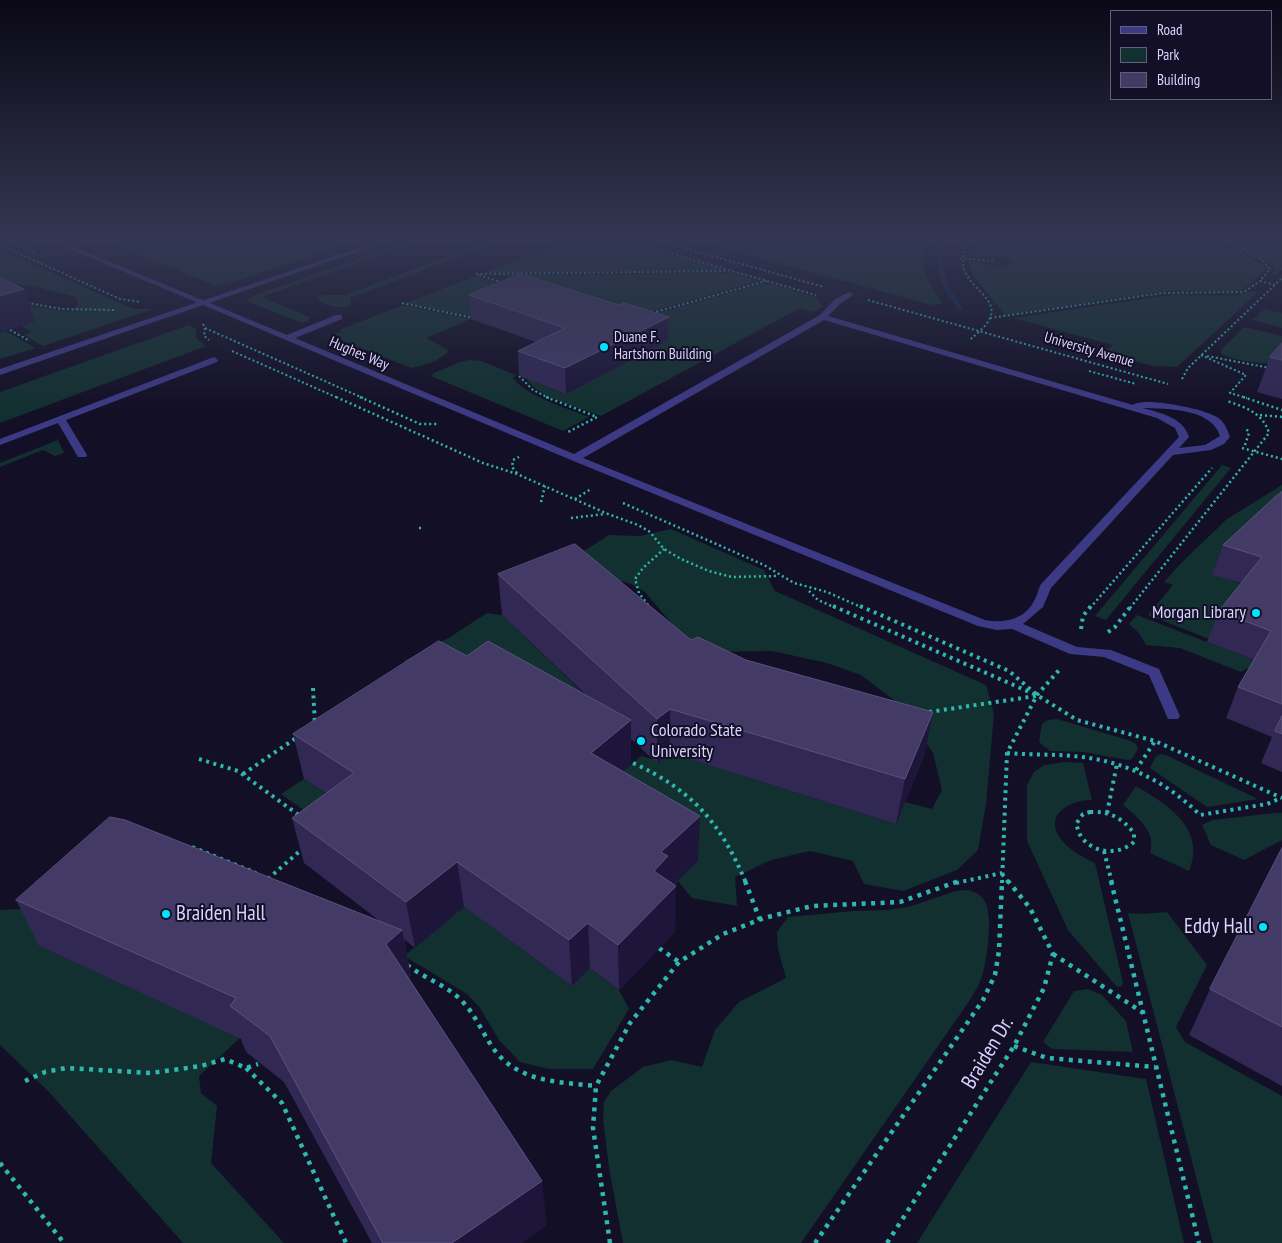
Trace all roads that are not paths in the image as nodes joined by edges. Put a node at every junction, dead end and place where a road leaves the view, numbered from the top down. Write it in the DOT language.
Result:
graph roads {
  1 [pos="187,297"];
  2 [pos="223,297"];
  3 [pos="844,297"];
  4 [pos="203,304"];
  5 [pos="824,317"];
  6 [pos="339,318"];
  7 [pos="287,338"];
  8 [pos="214,360"];
  9 [pos="0,372"];
  10 [pos="1119,404"];
  11 [pos="60,419"];
  12 [pos="0,442"];
  13 [pos="1170,452"];
  14 [pos="82,455"];
  15 [pos="575,458"];
  16 [pos="1014,625"];
  17 [pos="1173,716"];
  1 -- 4 [label="street, Hughes Way"];
  2 -- 4 [label="street"];
  3 -- 5 [label="street"];
  4 -- 7 [label="street, Hughes Way"];
  4 -- 9 [label="street"];
  5 -- 10 [label="street"];
  5 -- 15 [label="street"];
  6 -- 7 [label="street"];
  7 -- 15 [label="street, Hughes Way"];
  8 -- 11 [label="street"];
  10 -- 13 [label="street"];
  10 -- 13 [label="street"];
  11 -- 12 [label="street"];
  11 -- 14 [label="street"];
  13 -- 16 [label="street"];
  15 -- 16 [label="street, Hughes Way"];
  16 -- 17 [label="street"];
}
